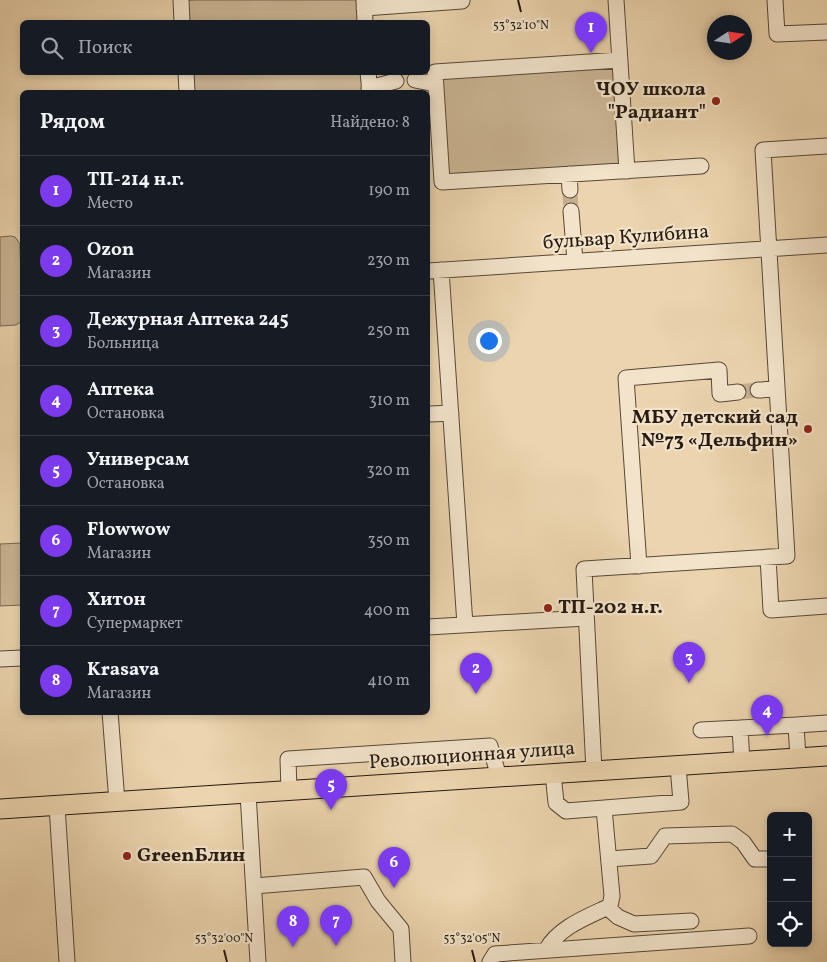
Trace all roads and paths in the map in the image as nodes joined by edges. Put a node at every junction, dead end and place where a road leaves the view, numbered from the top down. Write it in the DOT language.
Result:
graph roads {
  1 [pos="181,0"];
  2 [pos="462,0"];
  3 [pos="616,0"];
  4 [pos="775,0"];
  5 [pos="364,10"];
  6 [pos="182,20"];
  7 [pos="827,32"];
  8 [pos="620,60"];
  9 [pos="186,75"];
  10 [pos="368,75"];
  11 [pos="415,80"];
  12 [pos="396,81"];
  13 [pos="436,84"];
  14 [pos="187,90"];
  15 [pos="370,90"];
  16 [pos="827,146"];
  17 [pos="701,166"];
  18 [pos="627,171"];
  19 [pos="569,174"];
  20 [pos="570,190"];
  21 [pos="571,211"];
  22 [pos="827,245"];
  23 [pos="769,249"];
  24 [pos="575,261"];
  25 [pos="434,270"];
  26 [pos="777,389"];
  27 [pos="758,390"];
  28 [pos="738,392"];
  29 [pos="451,413"];
  30 [pos="431,414"];
  31 [pos="768,557"];
  32 [pos="639,566"];
  33 [pos="827,606"];
  34 [pos="586,618"];
  35 [pos="465,625"];
  36 [pos="430,627"];
  37 [pos="20,658"];
  38 [pos="0,660"];
  39 [pos="110,715"];
  40 [pos="827,723"];
  41 [pos="796,724"];
  42 [pos="740,728"];
  43 [pos="701,730"];
  44 [pos="827,756"];
  45 [pos="798,758"];
  46 [pos="742,762"];
  47 [pos="678,766"];
  48 [pos="594,771"];
  49 [pos="554,773"];
  50 [pos="499,777"];
  51 [pos="289,790"];
  52 [pos="248,793"];
  53 [pos="117,802"];
  54 [pos="57,806"];
  55 [pos="604,808"];
  56 [pos="0,809"];
  57 [pos="767,858"];
  58 [pos="608,859"];
  59 [pos="254,886"];
  60 [pos="607,907"];
  61 [pos="691,921"];
  62 [pos="749,936"];
  63 [pos="546,950"];
  64 [pos="67,962"];
  65 [pos="258,962"];
  66 [pos="403,962"];
  67 [pos="490,962"];
  1 -- 6 [label="street"];
  2 -- 5 [label="street"];
  3 -- 8 [label="street"];
  4 -- 7 [label="street"];
  8 -- 13 [label="street"];
  8 -- 18 [label="street"];
  9 -- 14 [label="street"];
  10 -- 15 [label="street"];
  11 -- 13 [label="street"];
  12 -- 15 [label="street"];
  13 -- 19 [label="street"];
  16 -- 23 [label="street"];
  17 -- 18 [label="street"];
  18 -- 19 [label="street"];
  19 -- 20 [label="street"];
  21 -- 24 [label="street"];
  22 -- 23 [label="street, бульвар Кулибина"];
  23 -- 24 [label="street, бульвар Кулибина"];
  23 -- 26 [label="street"];
  24 -- 25 [label="street, бульвар Кулибина"];
  25 -- 29 [label="street"];
  26 -- 27 [label="street"];
  26 -- 31 [label="street"];
  28 -- 32 [label="street"];
  29 -- 30 [label="street"];
  29 -- 35 [label="street"];
  31 -- 32 [label="street"];
  31 -- 33 [label="street"];
  32 -- 34 [label="street"];
  34 -- 35 [label="street"];
  34 -- 48 [label="street"];
  35 -- 36 [label="street"];
  37 -- 38 [label="street"];
  39 -- 53 [label="street"];
  40 -- 41 [label="street"];
  41 -- 42 [label="street"];
  41 -- 45 [label="street"];
  42 -- 43 [label="street"];
  42 -- 46 [label="street"];
  44 -- 45 [label="main road, Революционная улица"];
  45 -- 46 [label="main road, Революционная улица"];
  46 -- 47 [label="main road, Революционная улица"];
  47 -- 48 [label="main road, Революционная улица"];
  47 -- 55 [label="street"];
  48 -- 49 [label="main road, Революционная улица"];
  49 -- 50 [label="main road, Революционная улица"];
  49 -- 55 [label="street"];
  50 -- 51 [label="main road, Революционная улица"];
  50 -- 51 [label="street"];
  51 -- 52 [label="main road, Революционная улица"];
  52 -- 53 [label="main road, Революционная улица"];
  52 -- 59 [label="street"];
  53 -- 54 [label="main road, Революционная улица"];
  54 -- 56 [label="main road, Революционная улица"];
  54 -- 64 [label="street"];
  55 -- 58 [label="street"];
  57 -- 58 [label="street"];
  58 -- 60 [label="street"];
  59 -- 65 [label="street"];
  59 -- 66 [label="street"];
  60 -- 61 [label="street"];
  60 -- 63 [label="street"];
  62 -- 63 [label="street"];
  63 -- 67 [label="street"];
}
